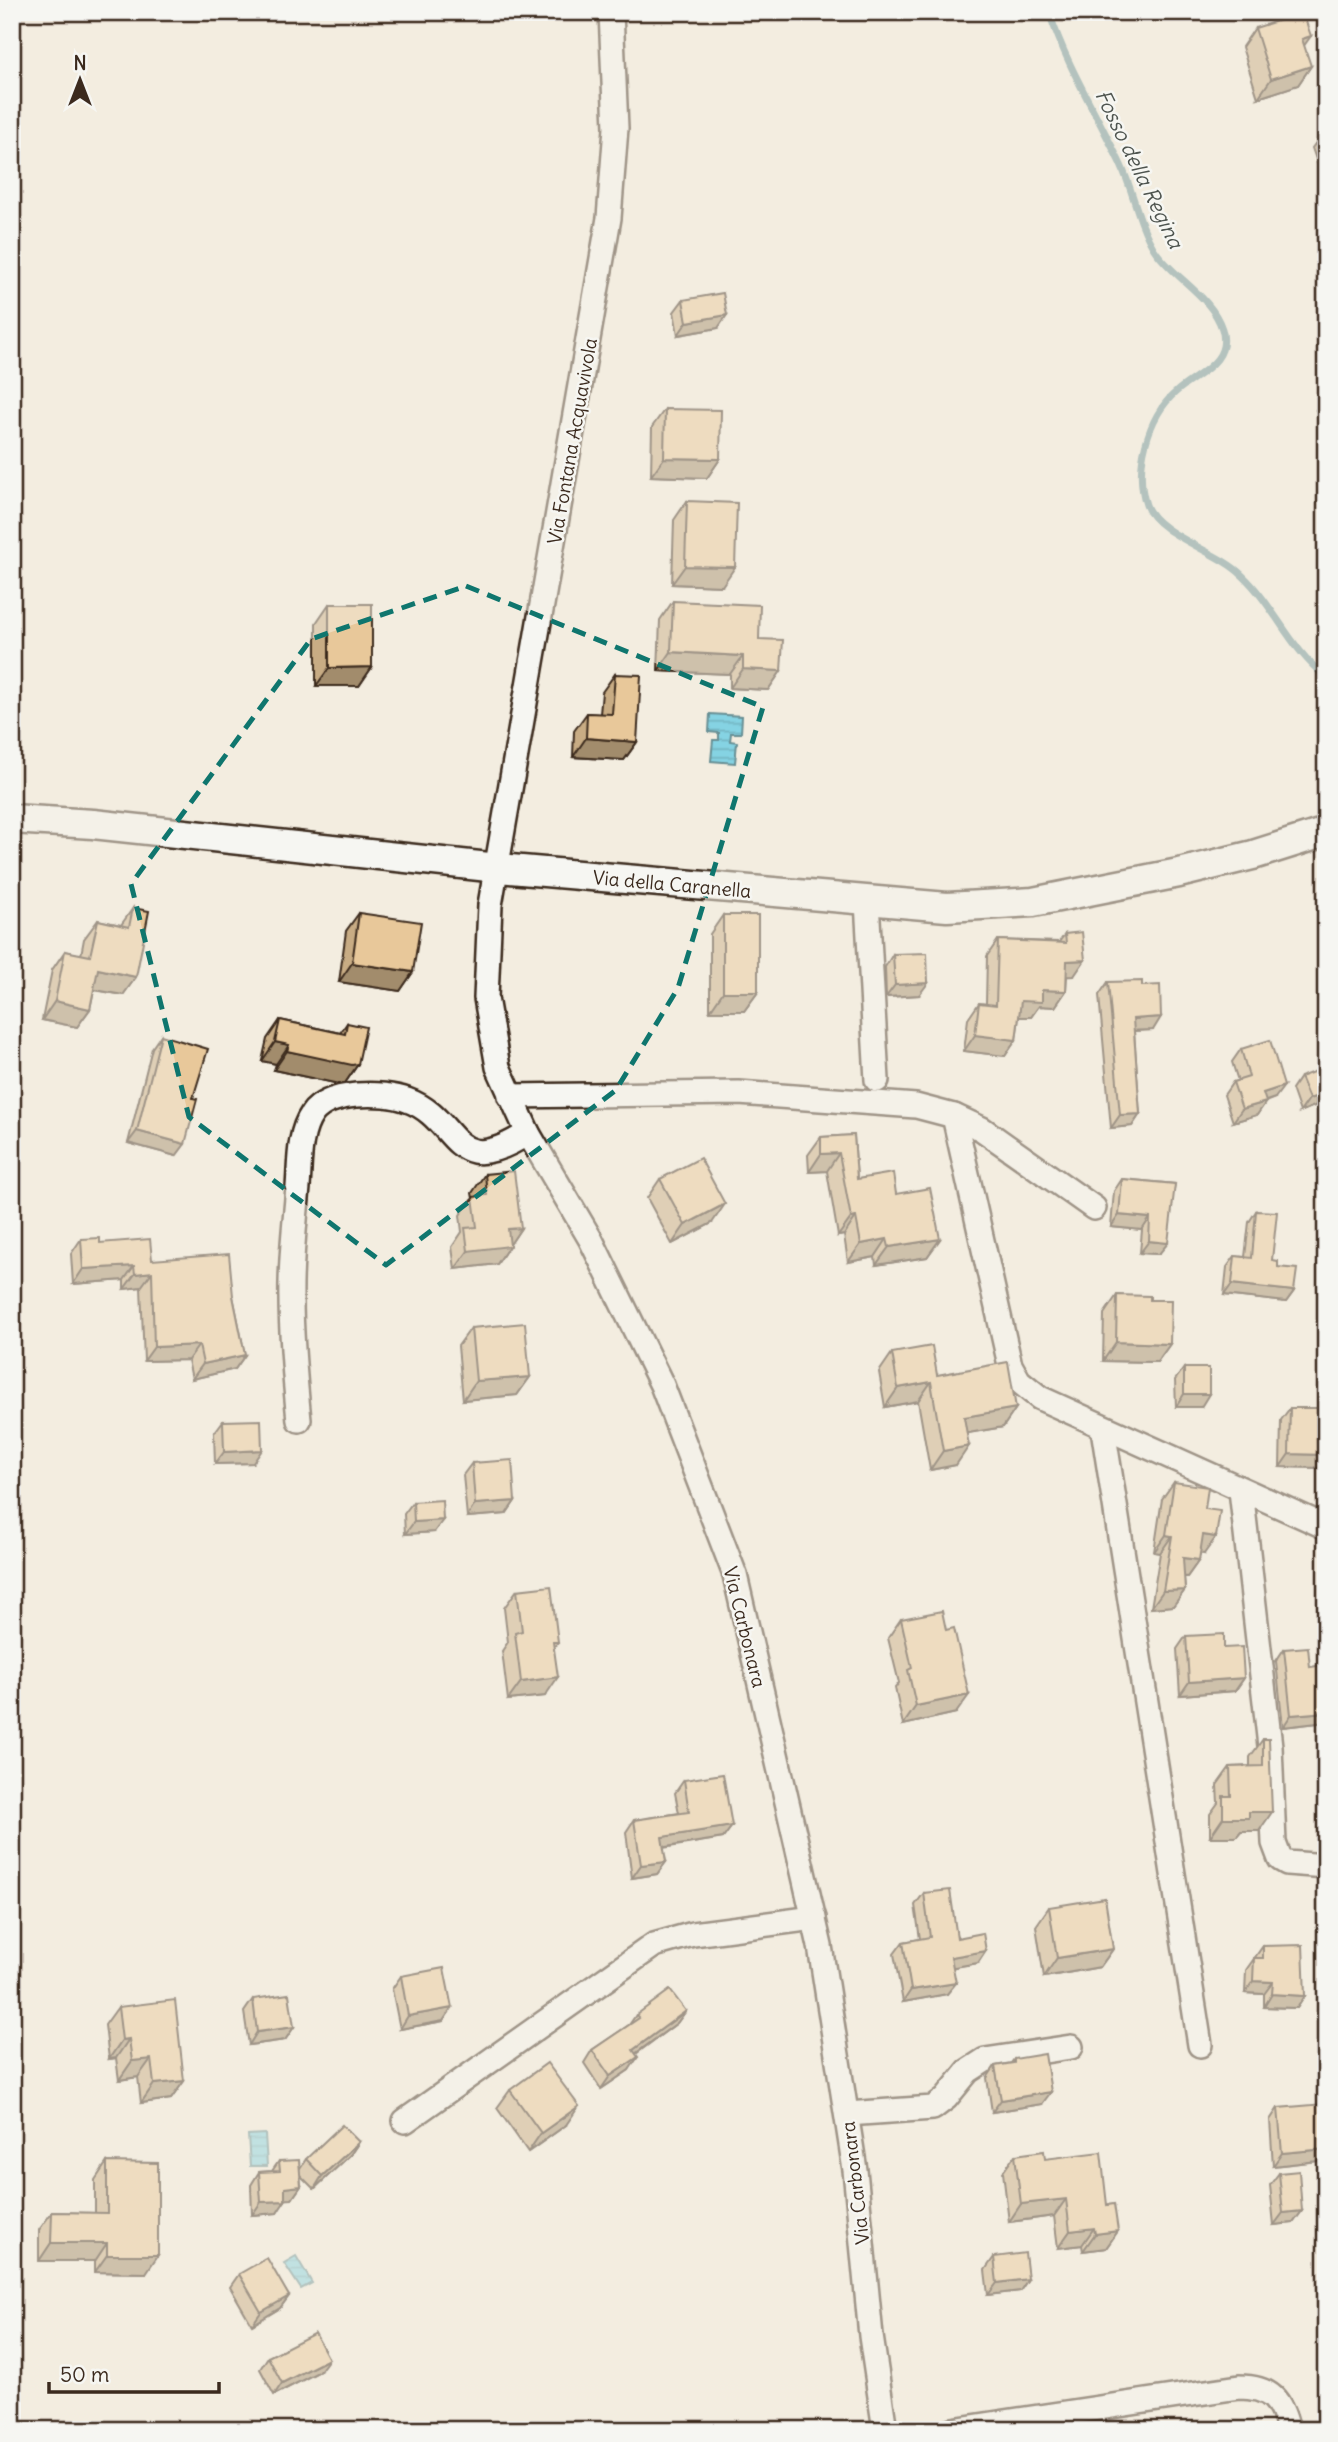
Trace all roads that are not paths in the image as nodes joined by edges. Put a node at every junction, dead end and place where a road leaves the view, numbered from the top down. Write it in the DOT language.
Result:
graph roads {
  1 [pos="611,12"];
  2 [pos="12,819"];
  3 [pos="1326,832"];
  4 [pos="498,868"];
  5 [pos="867,901"];
  6 [pos="877,1080"];
  7 [pos="510,1097"];
  8 [pos="954,1116"];
  9 [pos="528,1133"];
  10 [pos="1094,1208"];
  11 [pos="299,1420"];
  12 [pos="1103,1429"];
  13 [pos="1241,1490"];
  14 [pos="1326,1527"];
  15 [pos="1326,1866"];
  16 [pos="814,1918"];
  17 [pos="1200,2045"];
  18 [pos="1071,2047"];
  19 [pos="847,2114"];
  20 [pos="405,2121"];
  21 [pos="885,2430"];
  22 [pos="952,2430"];
  23 [pos="1288,2430"];
  1 -- 4 [label="street, Via Fontana Acquavivola"];
  2 -- 4 [label="main road, Via della Caranella"];
  3 -- 5 [label="main road, Via della Caranella"];
  4 -- 5 [label="main road, Via della Caranella"];
  4 -- 7 [label="street, Via Carbonara"];
  5 -- 6 [label="street"];
  7 -- 8 [label="street"];
  7 -- 9 [label="street, Via Carbonara"];
  8 -- 10 [label="street"];
  8 -- 12 [label="street"];
  9 -- 11 [label="street"];
  9 -- 16 [label="street, Via Carbonara"];
  12 -- 13 [label="street"];
  12 -- 17 [label="street"];
  13 -- 14 [label="street"];
  13 -- 15 [label="street"];
  16 -- 19 [label="street, Via Carbonara"];
  16 -- 20 [label="street"];
  18 -- 19 [label="street"];
  19 -- 21 [label="street, Via Carbonara"];
  22 -- 23 [label="street"];
}
